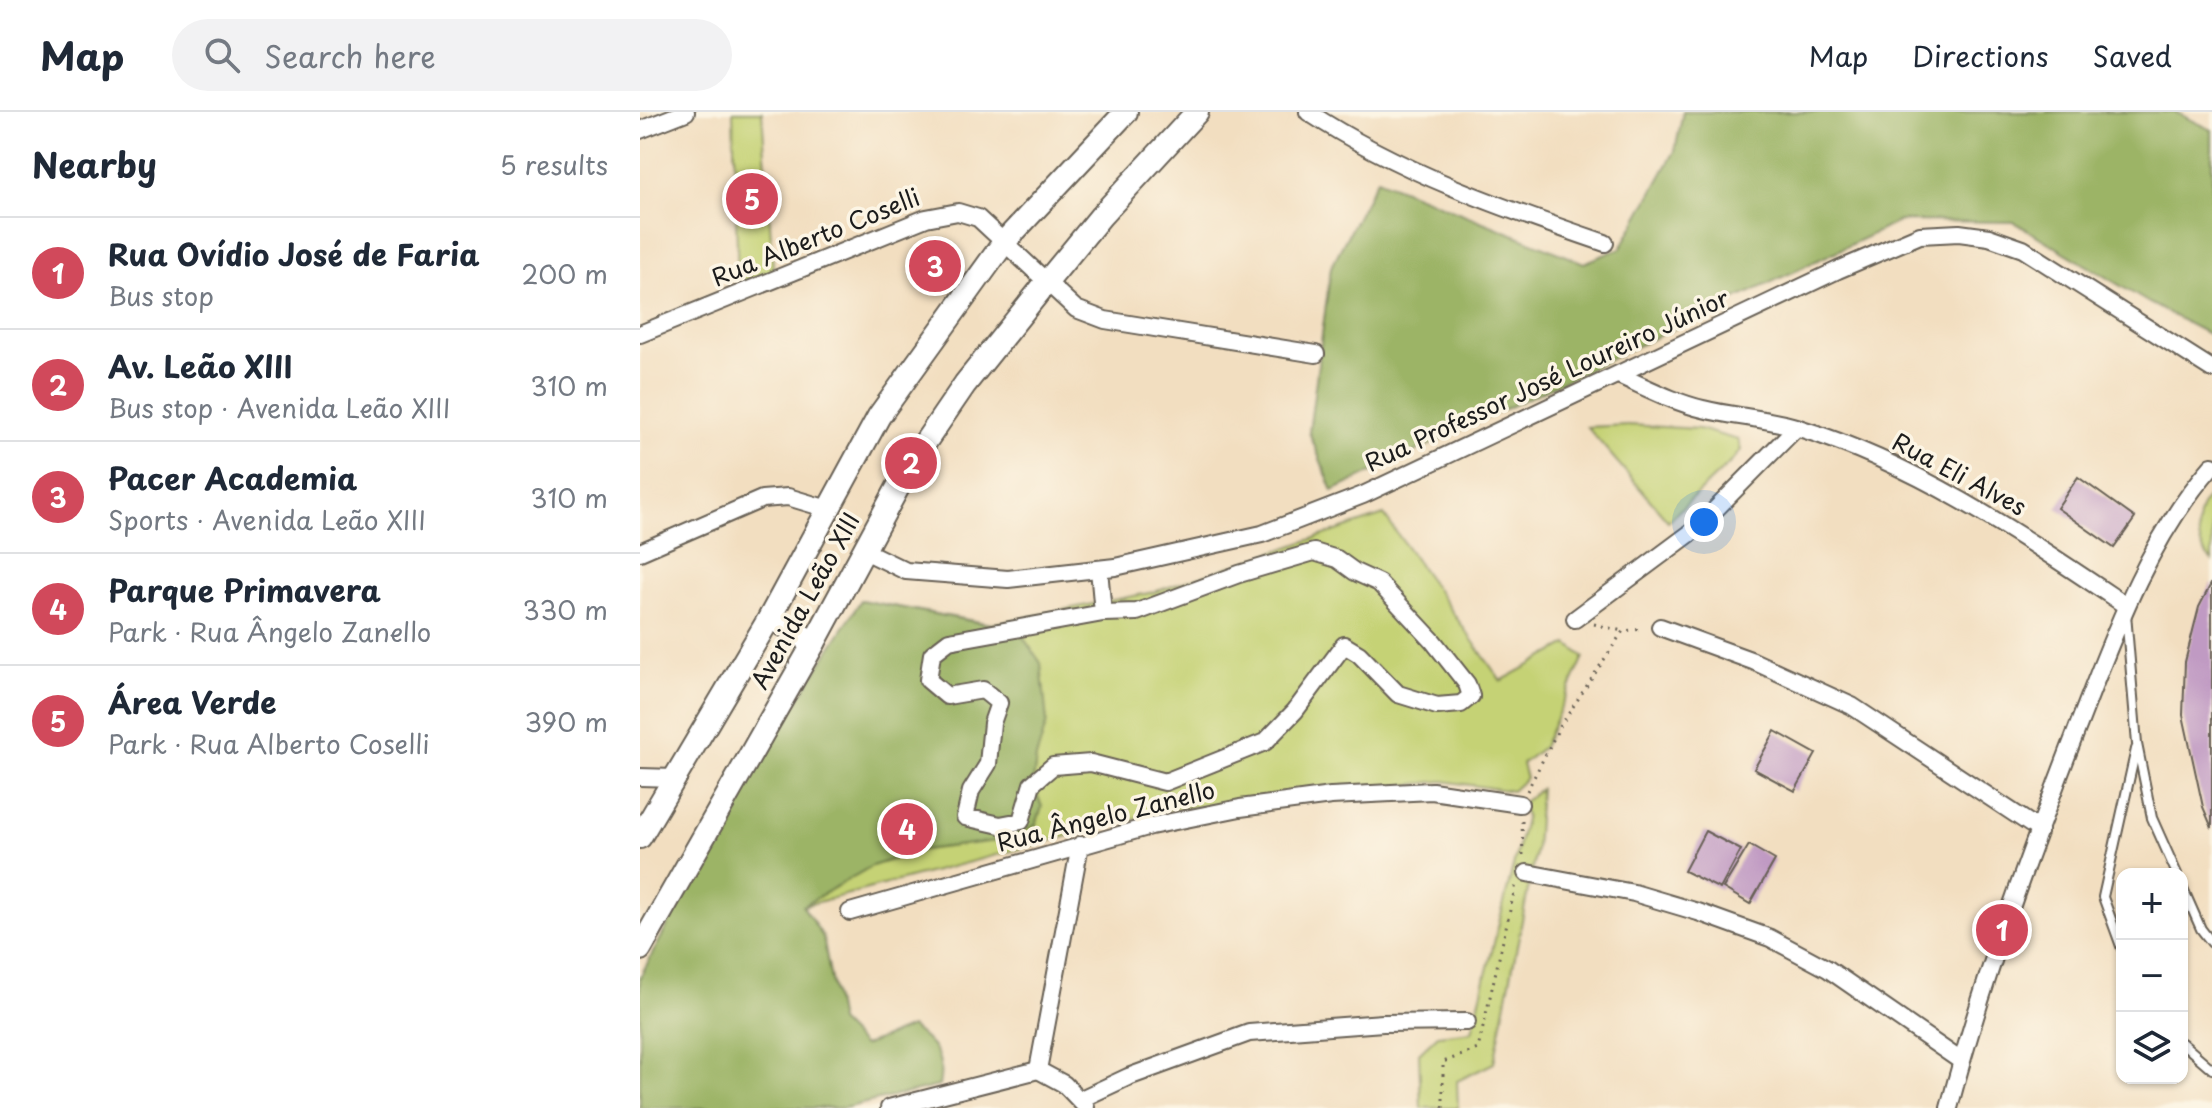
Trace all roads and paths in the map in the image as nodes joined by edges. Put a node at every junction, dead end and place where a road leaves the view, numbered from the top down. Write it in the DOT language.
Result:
graph roads {
  1 [pos="686,112"];
  2 [pos="1126,112"];
  3 [pos="1197,112"];
  4 [pos="1308,112"];
  5 [pos="640,130"];
  6 [pos="1005,241"];
  7 [pos="1605,243"];
  8 [pos="1046,283"];
  9 [pos="640,334"];
  10 [pos="1316,354"];
  11 [pos="2212,369"];
  12 [pos="1618,375"];
  13 [pos="1797,427"];
  14 [pos="2212,466"];
  15 [pos="828,509"];
  16 [pos="865,551"];
  17 [pos="640,552"];
  18 [pos="1099,569"];
  19 [pos="2125,605"];
  20 [pos="1103,613"];
  21 [pos="770,617"];
  22 [pos="1575,619"];
  23 [pos="1660,627"];
  24 [pos="1623,631"];
  25 [pos="814,643"];
  26 [pos="2137,744"];
  27 [pos="640,777"];
  28 [pos="675,778"];
  29 [pos="1520,804"];
  30 [pos="2038,829"];
  31 [pos="640,837"];
  32 [pos="1080,845"];
  33 [pos="2174,868"];
  34 [pos="1527,873"];
  35 [pos="2188,900"];
  36 [pos="850,912"];
  37 [pos="2119,940"];
  38 [pos="2212,943"];
  39 [pos="640,949"];
  40 [pos="1467,1022"];
  41 [pos="2188,1048"];
  42 [pos="1961,1061"];
  43 [pos="2212,1069"];
  44 [pos="1038,1070"];
  45 [pos="1084,1104"];
  46 [pos="889,1108"];
  47 [pos="1443,1108"];
  48 [pos="1949,1108"];
  1 -- 5 [label="street"];
  2 -- 6 [label="main road, Avenida Leão XIII"];
  3 -- 8 [label="main road, Avenida Leão XIII"];
  4 -- 7 [label="street"];
  6 -- 8 [label="street, Rua Alberto Coselli"];
  6 -- 9 [label="street, Rua Alberto Coselli"];
  6 -- 15 [label="main road, Avenida Leão XIII"];
  8 -- 10 [label="street, Rua Alberto Coselli"];
  8 -- 16 [label="main road, Avenida Leão XIII"];
  11 -- 12 [label="street, Rua Professor José Loureiro Júnior"];
  12 -- 13 [label="street, Rua Eli Alves"];
  12 -- 18 [label="street, Rua Professor José Loureiro Júnior"];
  13 -- 19 [label="street, Rua Eli Alves"];
  13 -- 22 [label="street"];
  14 -- 19 [label="street"];
  15 -- 17 [label="street"];
  15 -- 21 [label="main road, Avenida Leão XIII"];
  16 -- 18 [label="street, Rua Professor José Loureiro Júnior"];
  16 -- 25 [label="main road, Avenida Leão XIII"];
  18 -- 20 [label="street"];
  19 -- 26 [label="lane"];
  19 -- 30 [label="street"];
  20 -- 20 [label="street"];
  21 -- 25 [label="main road"];
  21 -- 28 [label="main road, Avenida Leão XIII"];
  22 -- 24 [label="path"];
  23 -- 24 [label="path"];
  23 -- 30 [label="street"];
  24 -- 29 [label="path"];
  25 -- 39 [label="main road, Avenida Leão XIII"];
  26 -- 33 [label="lane"];
  26 -- 37 [label="lane"];
  27 -- 28 [label="street"];
  28 -- 31 [label="main road, Avenida Leão XIII"];
  29 -- 32 [label="street, Rua Ângelo Zanello"];
  29 -- 34 [label="path"];
  30 -- 42 [label="street"];
  32 -- 36 [label="street, Rua Ângelo Zanello"];
  32 -- 44 [label="street"];
  34 -- 42 [label="street"];
  34 -- 47 [label="path"];
  35 -- 38 [label="lane"];
  40 -- 45 [label="street"];
  41 -- 43 [label="lane"];
  42 -- 48 [label="street"];
  44 -- 45 [label="street"];
  44 -- 46 [label="street"];
}
